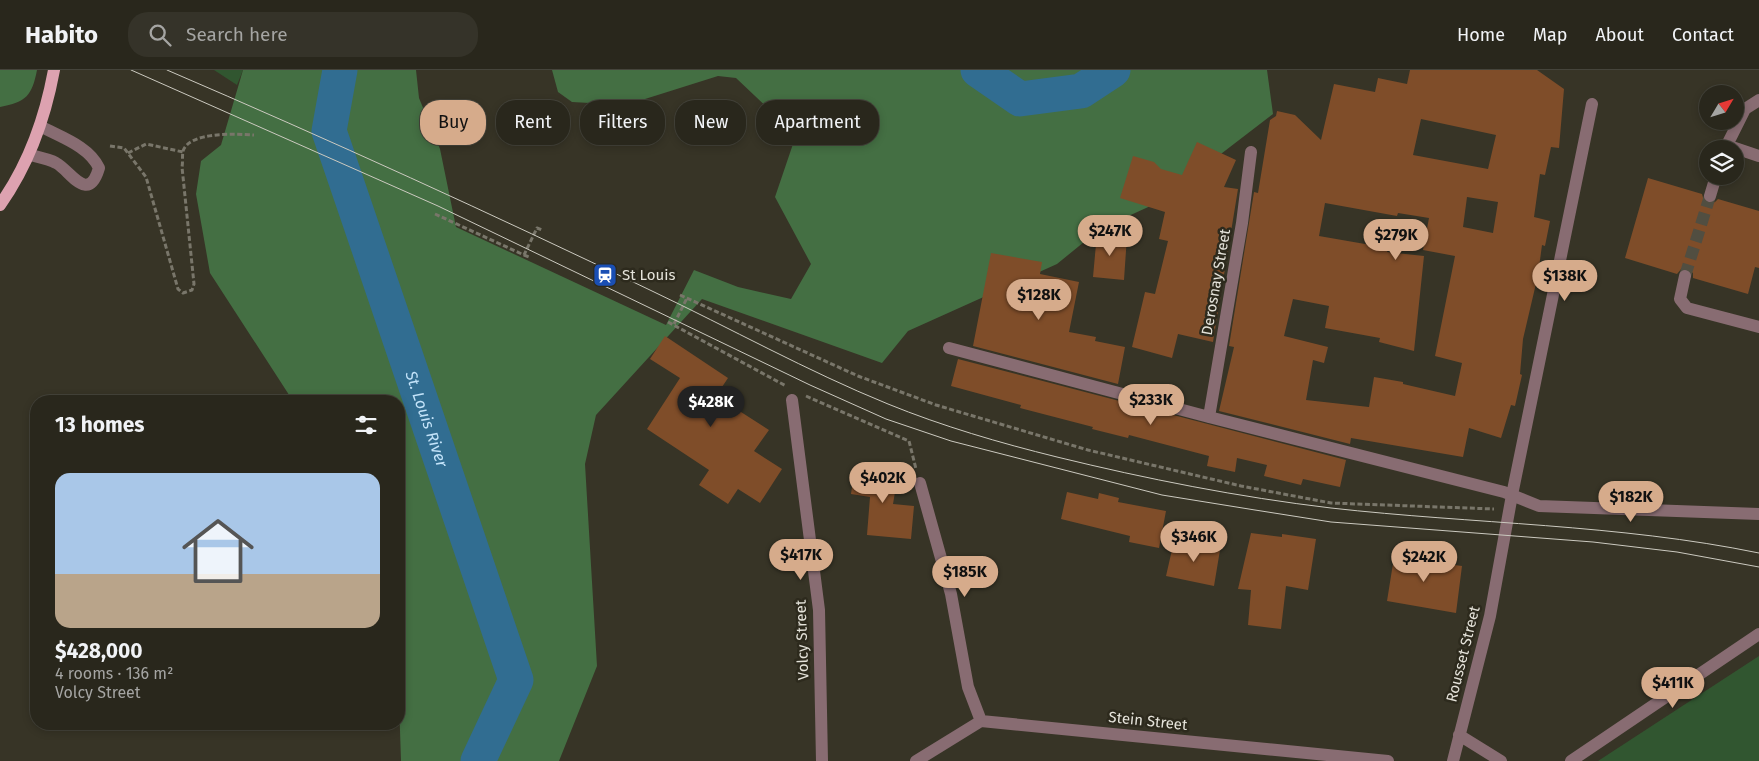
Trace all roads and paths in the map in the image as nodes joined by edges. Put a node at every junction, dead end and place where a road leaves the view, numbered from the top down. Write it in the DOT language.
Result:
graph roads {
  1 [pos="54,72"];
  2 [pos="1759,100"];
  3 [pos="1592,104"];
  4 [pos="40,126"];
  5 [pos="254,135"];
  6 [pos="1730,140"];
  7 [pos="110,146"];
  8 [pos="183,152"];
  9 [pos="1251,152"];
  10 [pos="1744,152"];
  11 [pos="128,153"];
  12 [pos="30,155"];
  13 [pos="1759,156"];
  14 [pos="1713,185"];
  15 [pos="1710,196"];
  16 [pos="0,205"];
  17 [pos="435,214"];
  18 [pos="542,230"];
  19 [pos="524,255"];
  20 [pos="529,257"];
  21 [pos="1685,276"];
  22 [pos="680,295"];
  23 [pos="687,298"];
  24 [pos="668,322"];
  25 [pos="674,324"];
  26 [pos="1759,327"];
  27 [pos="949,348"];
  28 [pos="791,394"];
  29 [pos="1209,417"];
  30 [pos="920,484"];
  31 [pos="1512,495"];
  32 [pos="1502,509"];
  33 [pos="1759,514"];
  34 [pos="1759,634"];
  35 [pos="981,721"];
  36 [pos="1460,735"];
  37 [pos="822,761"];
  38 [pos="916,761"];
  39 [pos="1388,761"];
  40 [pos="1453,761"];
  41 [pos="1501,761"];
  42 [pos="1571,761"];
  1 -- 4 [label="main road"];
  2 -- 6 [label="street"];
  3 -- 31 [label="street, Rousset Street"];
  4 -- 12 [label="main road"];
  4 -- 12 [label="street"];
  5 -- 8 [label="path"];
  7 -- 11 [label="path"];
  8 -- 11 [label="path"];
  8 -- 11 [label="path"];
  9 -- 29 [label="street, Derosnay Street"];
  10 -- 13 [label="street"];
  12 -- 16 [label="main road"];
  14 -- 15 [label="street"];
  17 -- 19 [label="path"];
  18 -- 19 [label="path"];
  19 -- 20 [label="path"];
  21 -- 26 [label="street"];
  22 -- 23 [label="path"];
  23 -- 25 [label="path"];
  23 -- 32 [label="path"];
  24 -- 25 [label="path"];
  25 -- 28 [label="path"];
  27 -- 29 [label="street"];
  28 -- 30 [label="path"];
  28 -- 37 [label="street, Volcy Street"];
  29 -- 31 [label="street"];
  30 -- 35 [label="street"];
  31 -- 33 [label="street"];
  31 -- 36 [label="street, Rousset Street"];
  34 -- 42 [label="street"];
  35 -- 38 [label="street"];
  35 -- 39 [label="street, Stein Street"];
  36 -- 40 [label="street, Rousset Street"];
  36 -- 41 [label="street"];
}
